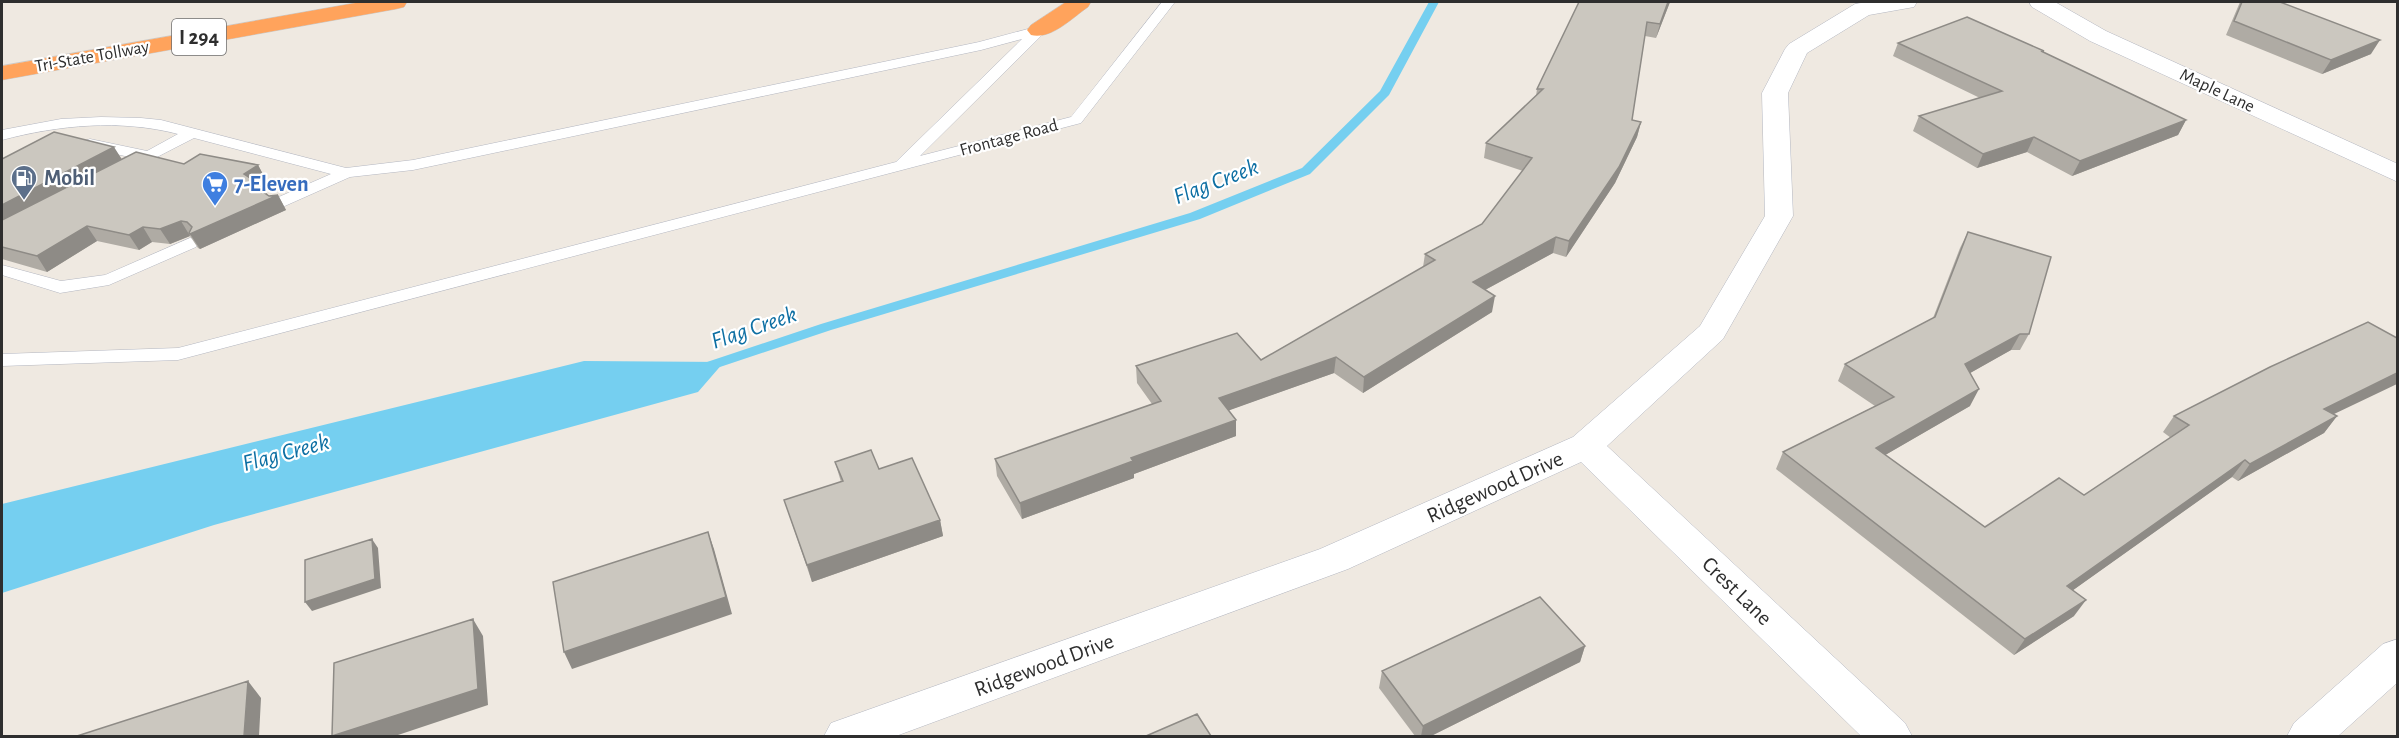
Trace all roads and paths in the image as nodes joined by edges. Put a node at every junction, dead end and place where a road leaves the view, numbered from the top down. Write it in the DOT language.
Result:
graph roads {
  1 [pos="396,2"];
  2 [pos="1080,2"];
  3 [pos="1168,2"];
  4 [pos="1906,2"];
  5 [pos="2040,2"];
  6 [pos="1039,30"];
  7 [pos="2,73"];
  8 [pos="192,133"];
  9 [pos="2,135"];
  10 [pos="50,142"];
  11 [pos="149,156"];
  12 [pos="902,165"];
  13 [pos="346,173"];
  14 [pos="2397,174"];
  15 [pos="108,178"];
  16 [pos="278,204"];
  17 [pos="190,243"];
  18 [pos="2,270"];
  19 [pos="2,360"];
  20 [pos="1585,446"];
  21 [pos="2397,656"];
  22 [pos="846,736"];
  23 [pos="1890,736"];
  24 [pos="2309,736"];
  1 -- 7 [label="highway, Tri-State Tollway / I 294"];
  2 -- 6 [label="highway"];
  3 -- 12 [label="lane, Frontage Road"];
  4 -- 20 [label="street, Ridgewood Drive"];
  5 -- 14 [label="street, Maple Lane"];
  6 -- 12 [label="lane"];
  6 -- 13 [label="lane"];
  8 -- 9 [label="lane"];
  8 -- 11 [label="lane"];
  8 -- 13 [label="lane"];
  10 -- 11 [label="lane"];
  11 -- 15 [label="lane"];
  12 -- 19 [label="lane, Frontage Road"];
  13 -- 16 [label="lane"];
  17 -- 18 [label="lane"];
  20 -- 22 [label="street, Ridgewood Drive"];
  20 -- 23 [label="street, Crest Lane"];
  21 -- 24 [label="street"];
}
